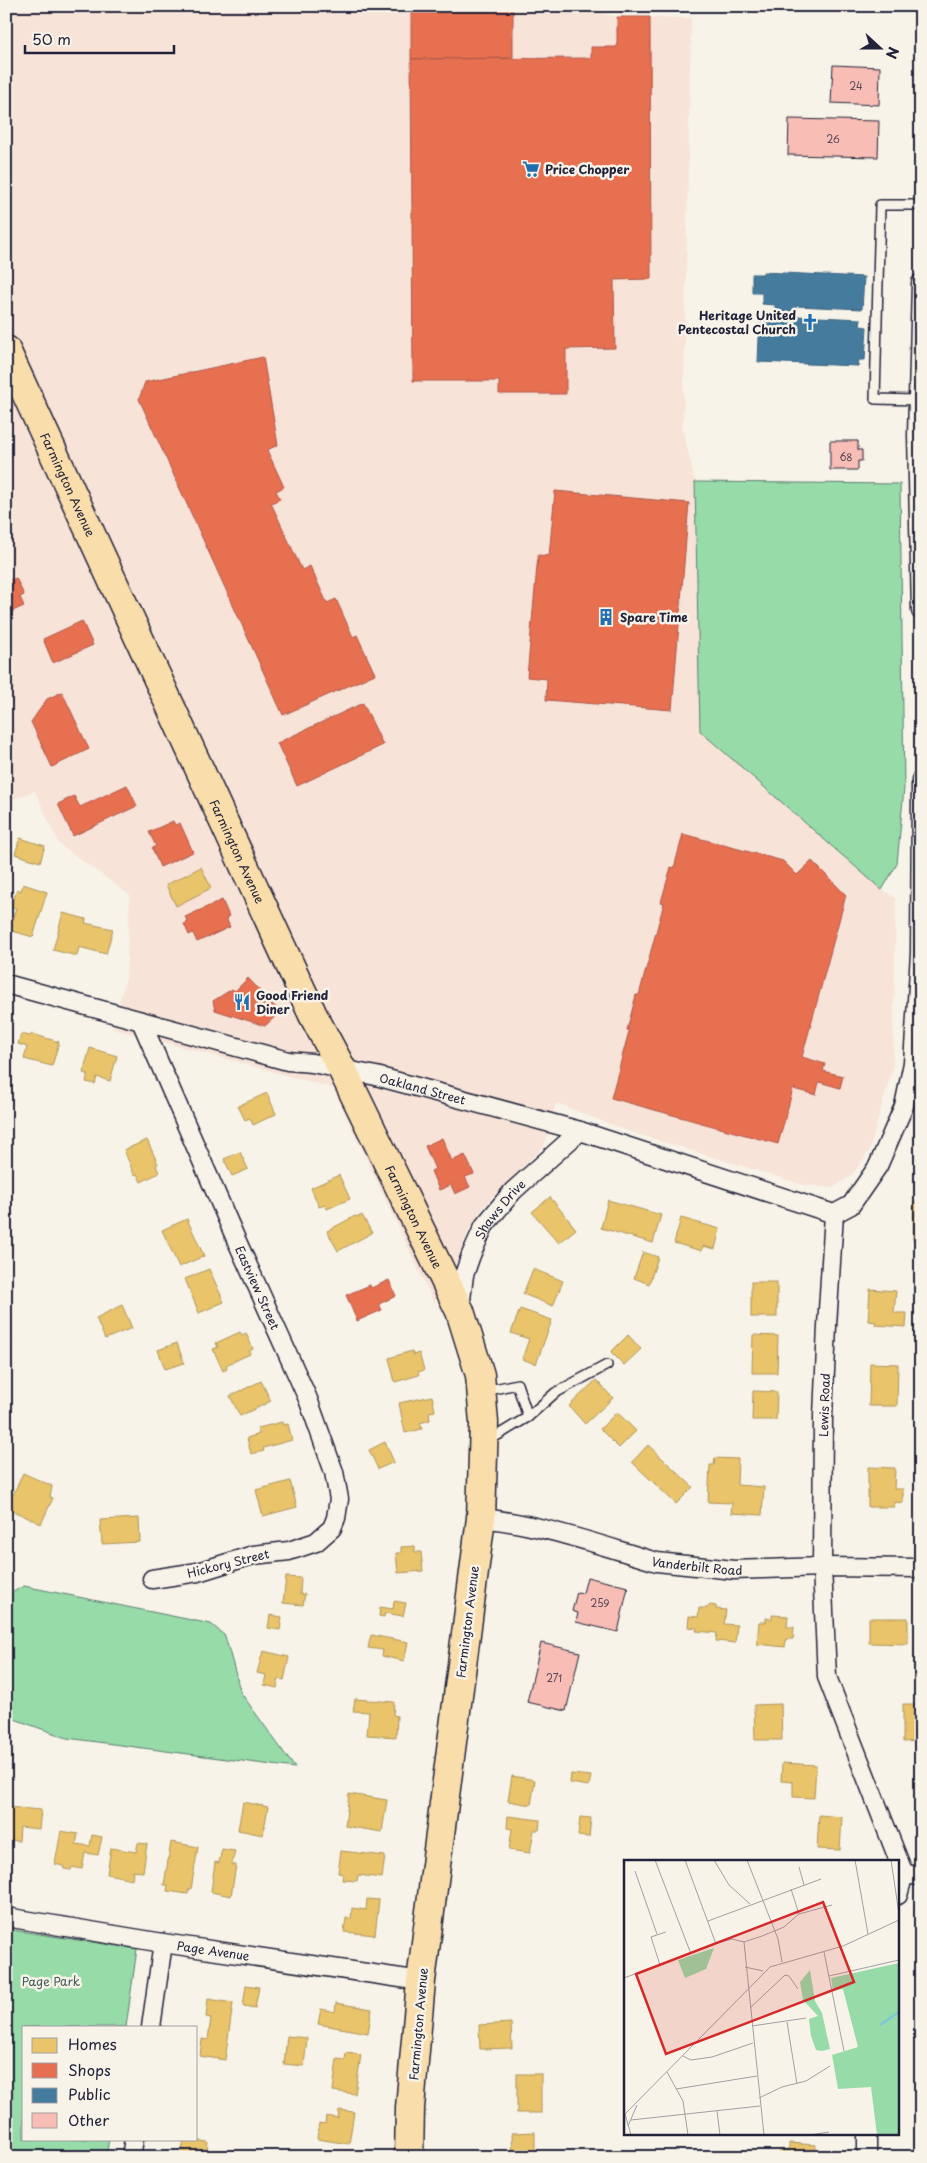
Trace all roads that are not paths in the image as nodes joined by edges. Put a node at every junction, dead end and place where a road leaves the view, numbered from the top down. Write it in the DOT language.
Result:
graph roads {
  1 [pos="921,206"];
  2 [pos="921,283"];
  3 [pos="6,350"];
  4 [pos="918,400"];
  5 [pos="921,611"];
  6 [pos="921,780"];
  7 [pos="921,926"];
  8 [pos="6,984"];
  9 [pos="141,1021"];
  10 [pos="342,1069"];
  11 [pos="580,1131"];
  12 [pos="834,1214"];
  13 [pos="460,1311"];
  14 [pos="607,1366"];
  15 [pos="481,1391"];
  16 [pos="528,1417"];
  17 [pos="484,1444"];
  18 [pos="481,1518"];
  19 [pos="304,1546"];
  20 [pos="822,1568"];
  21 [pos="921,1568"];
  22 [pos="152,1579"];
  23 [pos="912,1875"];
  24 [pos="900,1891"];
  25 [pos="6,1917"];
  26 [pos="163,1943"];
  27 [pos="421,1982"];
  28 [pos="150,2026"];
  29 [pos="867,2136"];
  30 [pos="134,2140"];
  31 [pos="131,2157"];
  32 [pos="409,2157"];
  33 [pos="867,2157"];
  1 -- 4 [label="lane"];
  2 -- 4 [label="street"];
  3 -- 10 [label="highway, Farmington Avenue"];
  4 -- 5 [label="street"];
  6 -- 7 [label="street"];
  7 -- 12 [label="street"];
  8 -- 9 [label="street, Oakland Street"];
  9 -- 10 [label="street, Oakland Street"];
  9 -- 19 [label="street, Eastview Street"];
  10 -- 11 [label="street, Oakland Street"];
  10 -- 13 [label="highway, Farmington Avenue"];
  11 -- 12 [label="street, Oakland Street"];
  11 -- 13 [label="street, Shaws Drive"];
  12 -- 20 [label="street, Lewis Road"];
  13 -- 15 [label="highway, Farmington Avenue"];
  14 -- 16 [label="lane"];
  15 -- 16 [label="lane"];
  15 -- 17 [label="highway, Farmington Avenue"];
  16 -- 17 [label="lane"];
  17 -- 18 [label="highway, Farmington Avenue"];
  18 -- 20 [label="street, Vanderbilt Road"];
  18 -- 27 [label="highway, Farmington Avenue"];
  19 -- 22 [label="street, Hickory Street"];
  20 -- 21 [label="street, Vanderbilt Road"];
  20 -- 23 [label="street, Lewis Road"];
  23 -- 24 [label="street, Lewis Road"];
  25 -- 26 [label="street, Page Avenue"];
  26 -- 27 [label="street, Page Avenue"];
  26 -- 28 [label="street"];
  27 -- 32 [label="highway, Farmington Avenue"];
  29 -- 33 [label="street"];
  30 -- 31 [label="street"];
}
